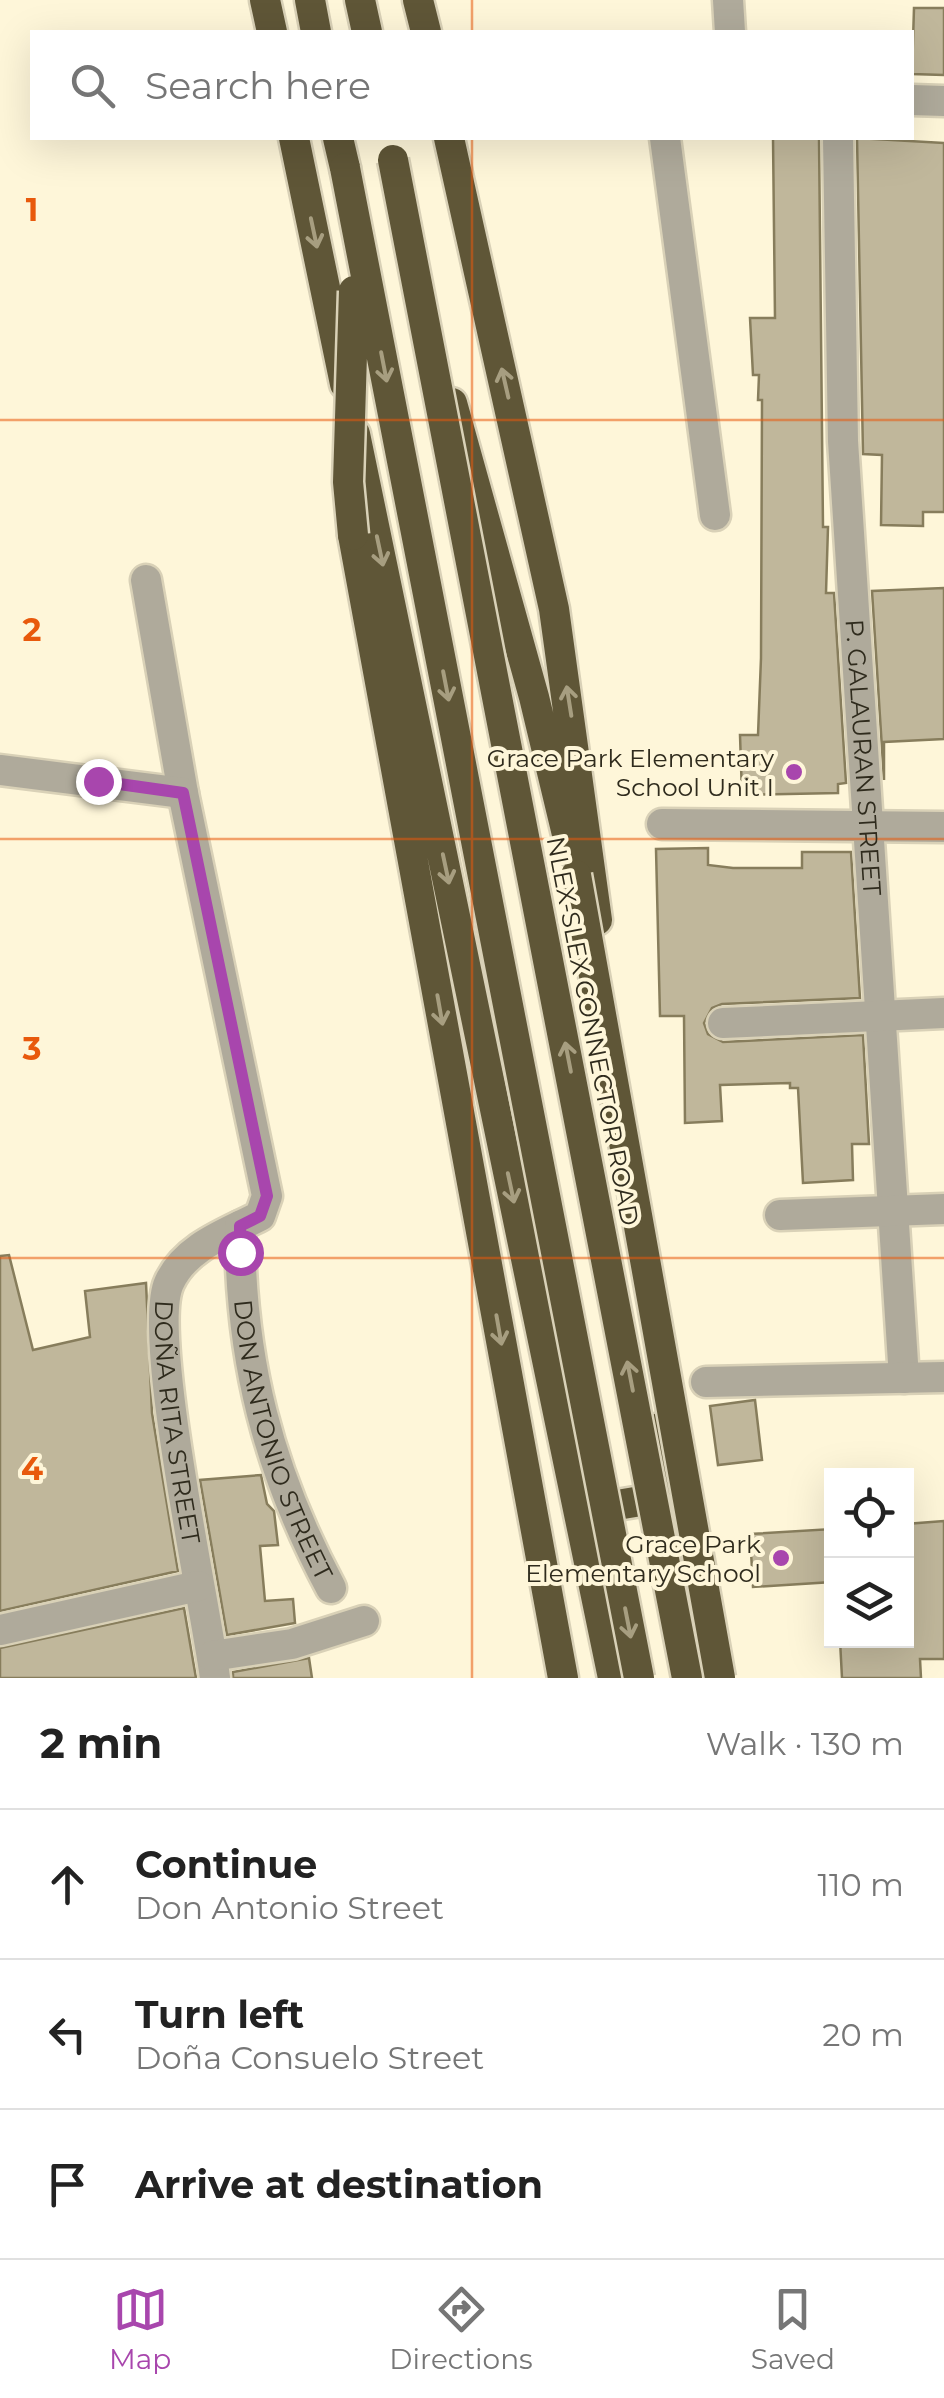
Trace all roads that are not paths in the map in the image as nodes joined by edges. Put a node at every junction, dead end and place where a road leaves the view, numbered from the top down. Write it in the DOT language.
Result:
graph roads {
  1 [pos="310,0"];
  2 [pos="360,0"];
  3 [pos="418,0"];
  4 [pos="728,0"];
  5 [pos="316,30"];
  6 [pos="367,30"];
  7 [pos="426,30"];
  8 [pos="730,30"];
  9 [pos="914,100"];
  10 [pos="944,101"];
  11 [pos="294,140"];
  12 [pos="338,140"];
  13 [pos="450,140"];
  14 [pos="666,140"];
  15 [pos="838,140"];
  16 [pos="391,149"];
  17 [pos="344,168"];
  18 [pos="715,515"];
  19 [pos="146,580"];
  20 [pos="0,770"];
  21 [pos="183,793"];
  22 [pos="662,824"];
  23 [pos="869,826"];
  24 [pos="944,827"];
  25 [pos="944,1012"];
  26 [pos="881,1016"];
  27 [pos="723,1023"];
  28 [pos="944,1209"];
  29 [pos="893,1211"];
  30 [pos="780,1216"];
  31 [pos="250,1221"];
  32 [pos="944,1377"];
  33 [pos="904,1378"];
  34 [pos="706,1382"];
  35 [pos="671,1496"];
  36 [pos="578,1512"];
  37 [pos="198,1586"];
  38 [pos="331,1588"];
  39 [pos="364,1621"];
  40 [pos="0,1630"];
  41 [pos="213,1667"];
  42 [pos="563,1678"];
  43 [pos="612,1678"];
  44 [pos="638,1678"];
  45 [pos="687,1678"];
  46 [pos="706,1678"];
  47 [pos="720,1678"];
  1 -- 5 [label="highway"];
  2 -- 6 [label="highway"];
  3 -- 7 [label="highway"];
  4 -- 8 [label="street"];
  9 -- 10 [label="street"];
  11 -- 36 [label="highway, one-way"];
  12 -- 17 [label="highway"];
  35 -- 13 [label="highway, one-way"];
  14 -- 18 [label="street"];
  15 -- 23 [label="street, P. GALAURAN STREET"];
  45 -- 16 [label="highway, NLEX-SLEX CONNECTOR ROAD, one-way, bridge"];
  16 -- 47 [label="highway, bridge"];
  17 -- 42 [label="highway, one-way, bridge"];
  17 -- 44 [label="highway, one-way, bridge"];
  19 -- 21 [label="street, DON ANTONIO STREET"];
  20 -- 21 [label="street"];
  21 -- 31 [label="street, DON ANTONIO STREET"];
  22 -- 23 [label="street"];
  23 -- 24 [label="street"];
  23 -- 26 [label="street, P. GALAURAN STREET"];
  25 -- 26 [label="street"];
  26 -- 27 [label="street"];
  26 -- 29 [label="street, P. GALAURAN STREET"];
  28 -- 29 [label="street"];
  29 -- 30 [label="street"];
  29 -- 33 [label="street, P. GALAURAN STREET"];
  31 -- 37 [label="street, DOÑA RITA STREET"];
  31 -- 38 [label="street, DON ANTONIO STREET"];
  32 -- 33 [label="street"];
  33 -- 34 [label="street"];
  35 -- 36 [label="highway"];
  35 -- 46 [label="highway"];
  36 -- 43 [label="highway"];
  37 -- 40 [label="street"];
  37 -- 41 [label="street, DOÑA RITA STREET"];
  39 -- 41 [label="street"];
}
